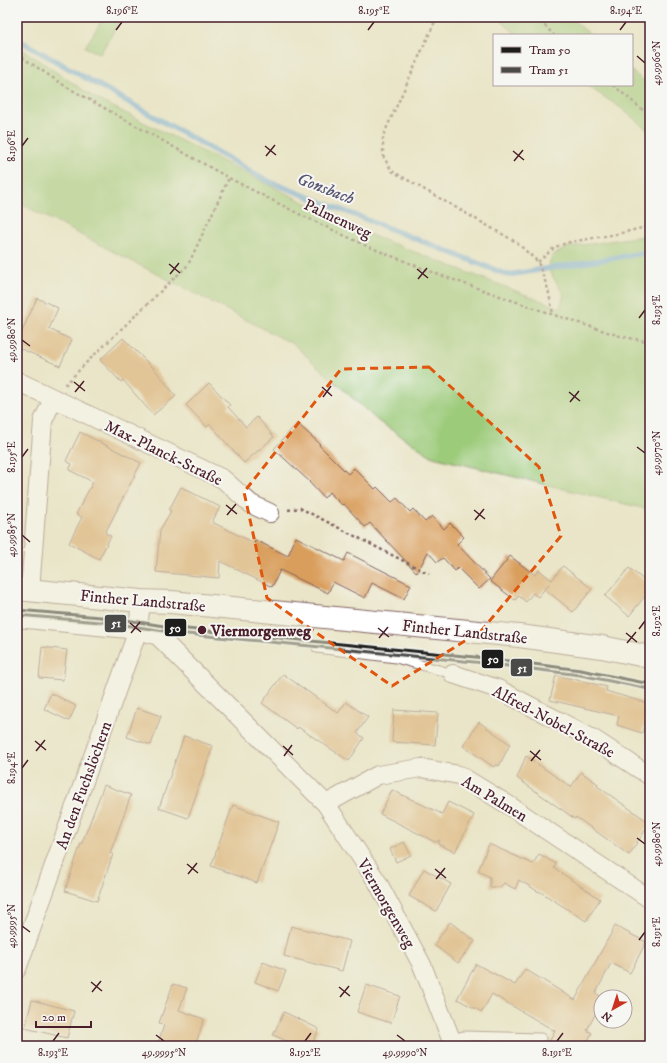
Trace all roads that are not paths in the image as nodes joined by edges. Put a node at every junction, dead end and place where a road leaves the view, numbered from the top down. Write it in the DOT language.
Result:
graph roads {
  1 [pos="17,381"];
  2 [pos="58,393"];
  3 [pos="270,513"];
  4 [pos="23,589"];
  5 [pos="141,600"];
  6 [pos="17,618"];
  7 [pos="138,630"];
  8 [pos="317,648"];
  9 [pos="650,657"];
  10 [pos="453,674"];
  11 [pos="650,776"];
  12 [pos="326,804"];
  13 [pos="650,899"];
  14 [pos="17,969"];
  15 [pos="541,1038"];
  16 [pos="451,1043"];
  1 -- 2 [label="street, Max-Planck-Straße"];
  2 -- 3 [label="street, Max-Planck-Straße"];
  2 -- 4 [label="street"];
  4 -- 5 [label="main road, Finther Landstraße"];
  5 -- 7 [label="street, An den Fuchslöchern"];
  5 -- 9 [label="main road, Finther Landstraße"];
  6 -- 7 [label="street, Finther Landstraße"];
  7 -- 12 [label="street, Viermorgenweg"];
  7 -- 14 [label="street, An den Fuchslöchern"];
  8 -- 10 [label="lane"];
  10 -- 11 [label="street, Alfred-Nobel-Straße"];
  12 -- 13 [label="street, Am Palmen"];
  12 -- 16 [label="street, Viermorgenweg"];
  15 -- 16 [label="lane"];
}
